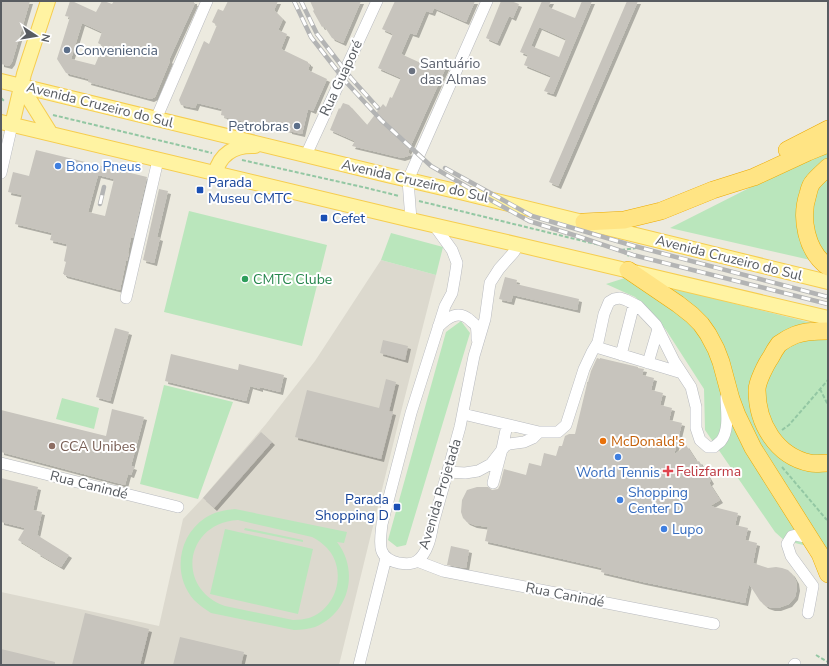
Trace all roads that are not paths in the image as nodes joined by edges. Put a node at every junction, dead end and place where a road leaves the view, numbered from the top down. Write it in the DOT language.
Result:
graph roads {
  1 [pos="48,1"];
  2 [pos="207,1"];
  3 [pos="377,1"];
  4 [pos="487,1"];
  5 [pos="1,81"];
  6 [pos="21,86"];
  7 [pos="156,119"];
  8 [pos="6,123"];
  9 [pos="828,129"];
  10 [pos="51,134"];
  11 [pos="828,144"];
  12 [pos="263,145"];
  13 [pos="306,155"];
  14 [pos="158,160"];
  15 [pos="828,167"];
  16 [pos="1,173"];
  17 [pos="215,174"];
  18 [pos="408,180"];
  19 [pos="713,190"];
  20 [pos="411,220"];
  21 [pos="584,222"];
  22 [pos="434,225"];
  23 [pos="518,245"];
  24 [pos="828,267"];
  25 [pos="628,270"];
  26 [pos="828,282"];
  27 [pos="126,298"];
  28 [pos="634,304"];
  29 [pos="828,318"];
  30 [pos="438,328"];
  31 [pos="658,329"];
  32 [pos="828,331"];
  33 [pos="478,341"];
  34 [pos="596,347"];
  35 [pos="621,355"];
  36 [pos="648,363"];
  37 [pos="682,373"];
  38 [pos="726,380"];
  39 [pos="463,414"];
  40 [pos="507,425"];
  41 [pos="539,432"];
  42 [pos="502,449"];
  43 [pos="1,463"];
  44 [pos="828,463"];
  45 [pos="448,472"];
  46 [pos="493,483"];
  47 [pos="178,507"];
  48 [pos="810,538"];
  49 [pos="824,548"];
  50 [pos="386,558"];
  51 [pos="417,561"];
  52 [pos="828,574"];
  53 [pos="808,613"];
  54 [pos="714,624"];
  55 [pos="359,665"];
  1 -- 6 [label="main road"];
  2 -- 7 [label="street"];
  3 -- 13 [label="street, Rua Guaporé"];
  4 -- 18 [label="street"];
  5 -- 6 [label="main road, Avenida Cruzeiro do Sul"];
  6 -- 7 [label="main road, Avenida Cruzeiro do Sul"];
  6 -- 8 [label="main road"];
  6 -- 10 [label="main road"];
  7 -- 12 [label="main road, Avenida Cruzeiro do Sul"];
  8 -- 10 [label="main road"];
  8 -- 16 [label="street"];
  9 -- 19 [label="highway"];
  10 -- 14 [label="main road"];
  11 -- 19 [label="highway"];
  12 -- 13 [label="main road, Avenida Cruzeiro do Sul"];
  12 -- 17 [label="main road"];
  13 -- 18 [label="main road, Avenida Cruzeiro do Sul"];
  14 -- 17 [label="main road"];
  14 -- 27 [label="street"];
  15 -- 24 [label="highway"];
  17 -- 20 [label="main road"];
  18 -- 20 [label="street"];
  18 -- 21 [label="main road, Avenida Cruzeiro do Sul"];
  19 -- 21 [label="highway"];
  20 -- 22 [label="main road"];
  21 -- 26 [label="main road, Avenida Cruzeiro do Sul"];
  22 -- 23 [label="main road"];
  22 -- 30 [label="street"];
  23 -- 25 [label="main road"];
  23 -- 33 [label="street, Avenida Projetada"];
  25 -- 29 [label="main road"];
  25 -- 38 [label="highway"];
  28 -- 31 [label="street"];
  28 -- 34 [label="street"];
  28 -- 35 [label="street"];
  30 -- 33 [label="street"];
  30 -- 50 [label="street"];
  31 -- 36 [label="street"];
  31 -- 37 [label="street"];
  32 -- 44 [label="highway"];
  33 -- 39 [label="street, Avenida Projetada"];
  34 -- 35 [label="street"];
  34 -- 41 [label="street"];
  35 -- 36 [label="street"];
  36 -- 37 [label="street"];
  37 -- 38 [label="street"];
  38 -- 48 [label="highway"];
  39 -- 40 [label="street"];
  39 -- 45 [label="street, Avenida Projetada"];
  40 -- 41 [label="street"];
  40 -- 42 [label="street"];
  41 -- 42 [label="street"];
  42 -- 45 [label="street"];
  42 -- 46 [label="street"];
  43 -- 47 [label="street, Rua Canindé"];
  45 -- 51 [label="street, Avenida Projetada"];
  48 -- 49 [label="highway"];
  48 -- 53 [label="street"];
  49 -- 52 [label="highway"];
  50 -- 51 [label="street, Avenida Projetada"];
  50 -- 55 [label="street"];
  51 -- 54 [label="street, Rua Canindé"];
}
